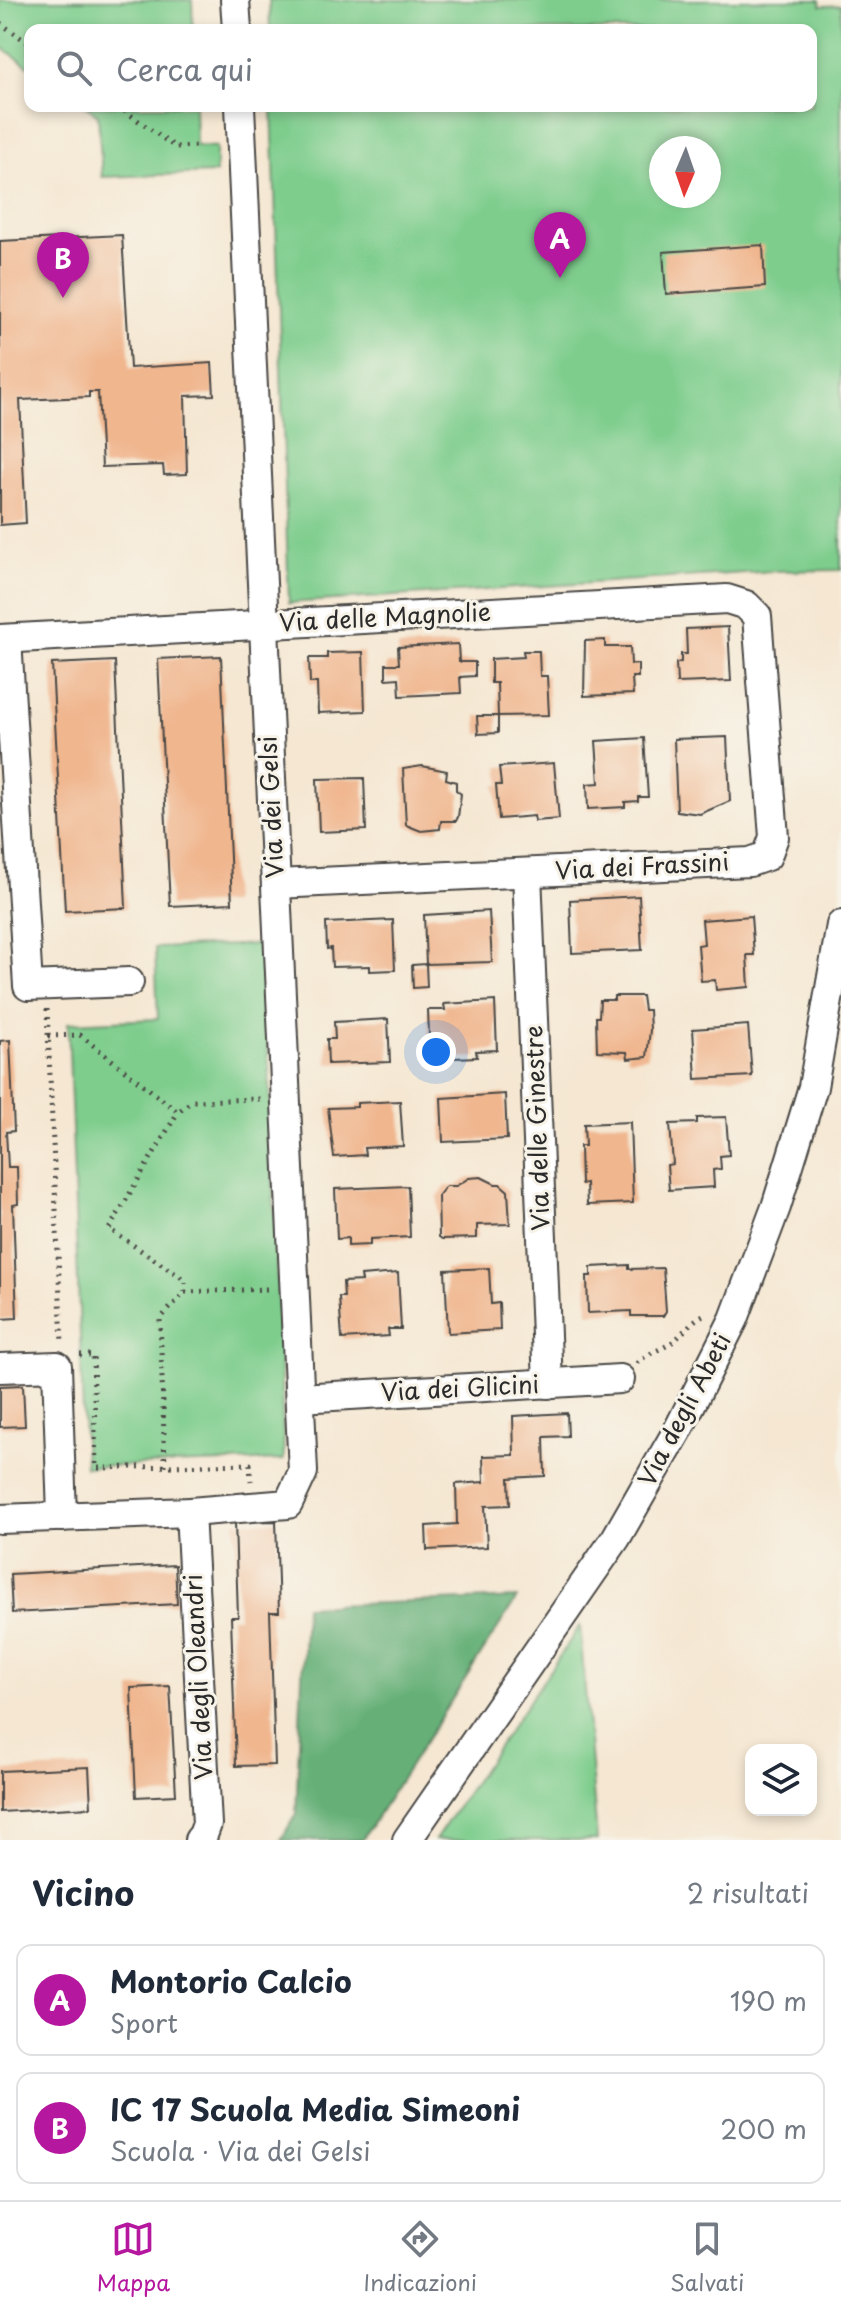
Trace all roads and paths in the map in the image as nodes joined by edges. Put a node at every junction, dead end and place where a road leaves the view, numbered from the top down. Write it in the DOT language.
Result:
graph roads {
  1 [pos="235,0"];
  2 [pos="0,23"];
  3 [pos="237,24"];
  4 [pos="24,40"];
  5 [pos="126,112"];
  6 [pos="240,112"];
  7 [pos="196,146"];
  8 [pos="757,616"];
  9 [pos="263,625"];
  10 [pos="3,639"];
  11 [pos="527,873"];
  12 [pos="276,884"];
  13 [pos="841,925"];
  14 [pos="129,982"];
  15 [pos="46,985"];
  16 [pos="48,1036"];
  17 [pos="263,1099"];
  18 [pos="178,1112"];
  19 [pos="273,1289"];
  20 [pos="185,1292"];
  21 [pos="740,1302"];
  22 [pos="60,1361"];
  23 [pos="0,1368"];
  24 [pos="620,1379"];
  25 [pos="548,1384"];
  26 [pos="300,1398"];
  27 [pos="165,1466"];
  28 [pos="259,1483"];
  29 [pos="190,1512"];
  30 [pos="62,1517"];
  31 [pos="0,1519"];
  32 [pos="199,1840"];
  33 [pos="407,1840"];
  1 -- 3 [label="street"];
  2 -- 4 [label="path"];
  5 -- 7 [label="path"];
  6 -- 9 [label="street, Via dei Gelsi"];
  8 -- 9 [label="street, Via delle Magnolie"];
  8 -- 11 [label="street, Via dei Frassini"];
  9 -- 10 [label="street, Via delle Magnolie"];
  9 -- 12 [label="street, Via dei Gelsi"];
  10 -- 15 [label="street, Via delle Magnolie"];
  11 -- 12 [label="street, Via dei Frassini"];
  11 -- 25 [label="street, Via delle Ginestre"];
  12 -- 26 [label="street, Via dei Gelsi"];
  13 -- 21 [label="street, Via degli Abeti"];
  14 -- 15 [label="street"];
  15 -- 16 [label="path"];
  16 -- 18 [label="path"];
  16 -- 22 [label="path"];
  17 -- 18 [label="path"];
  18 -- 20 [label="path"];
  19 -- 20 [label="path"];
  20 -- 27 [label="path"];
  21 -- 24 [label="path"];
  21 -- 33 [label="street, Via degli Abeti"];
  22 -- 23 [label="street"];
  22 -- 27 [label="path"];
  22 -- 30 [label="street"];
  24 -- 25 [label="street, Via dei Glicini"];
  25 -- 26 [label="street, Via dei Glicini"];
  26 -- 29 [label="street, Via dei Gelsi"];
  27 -- 28 [label="path"];
  29 -- 30 [label="street"];
  29 -- 32 [label="street, Via degli Oleandri"];
  30 -- 31 [label="street"];
}
